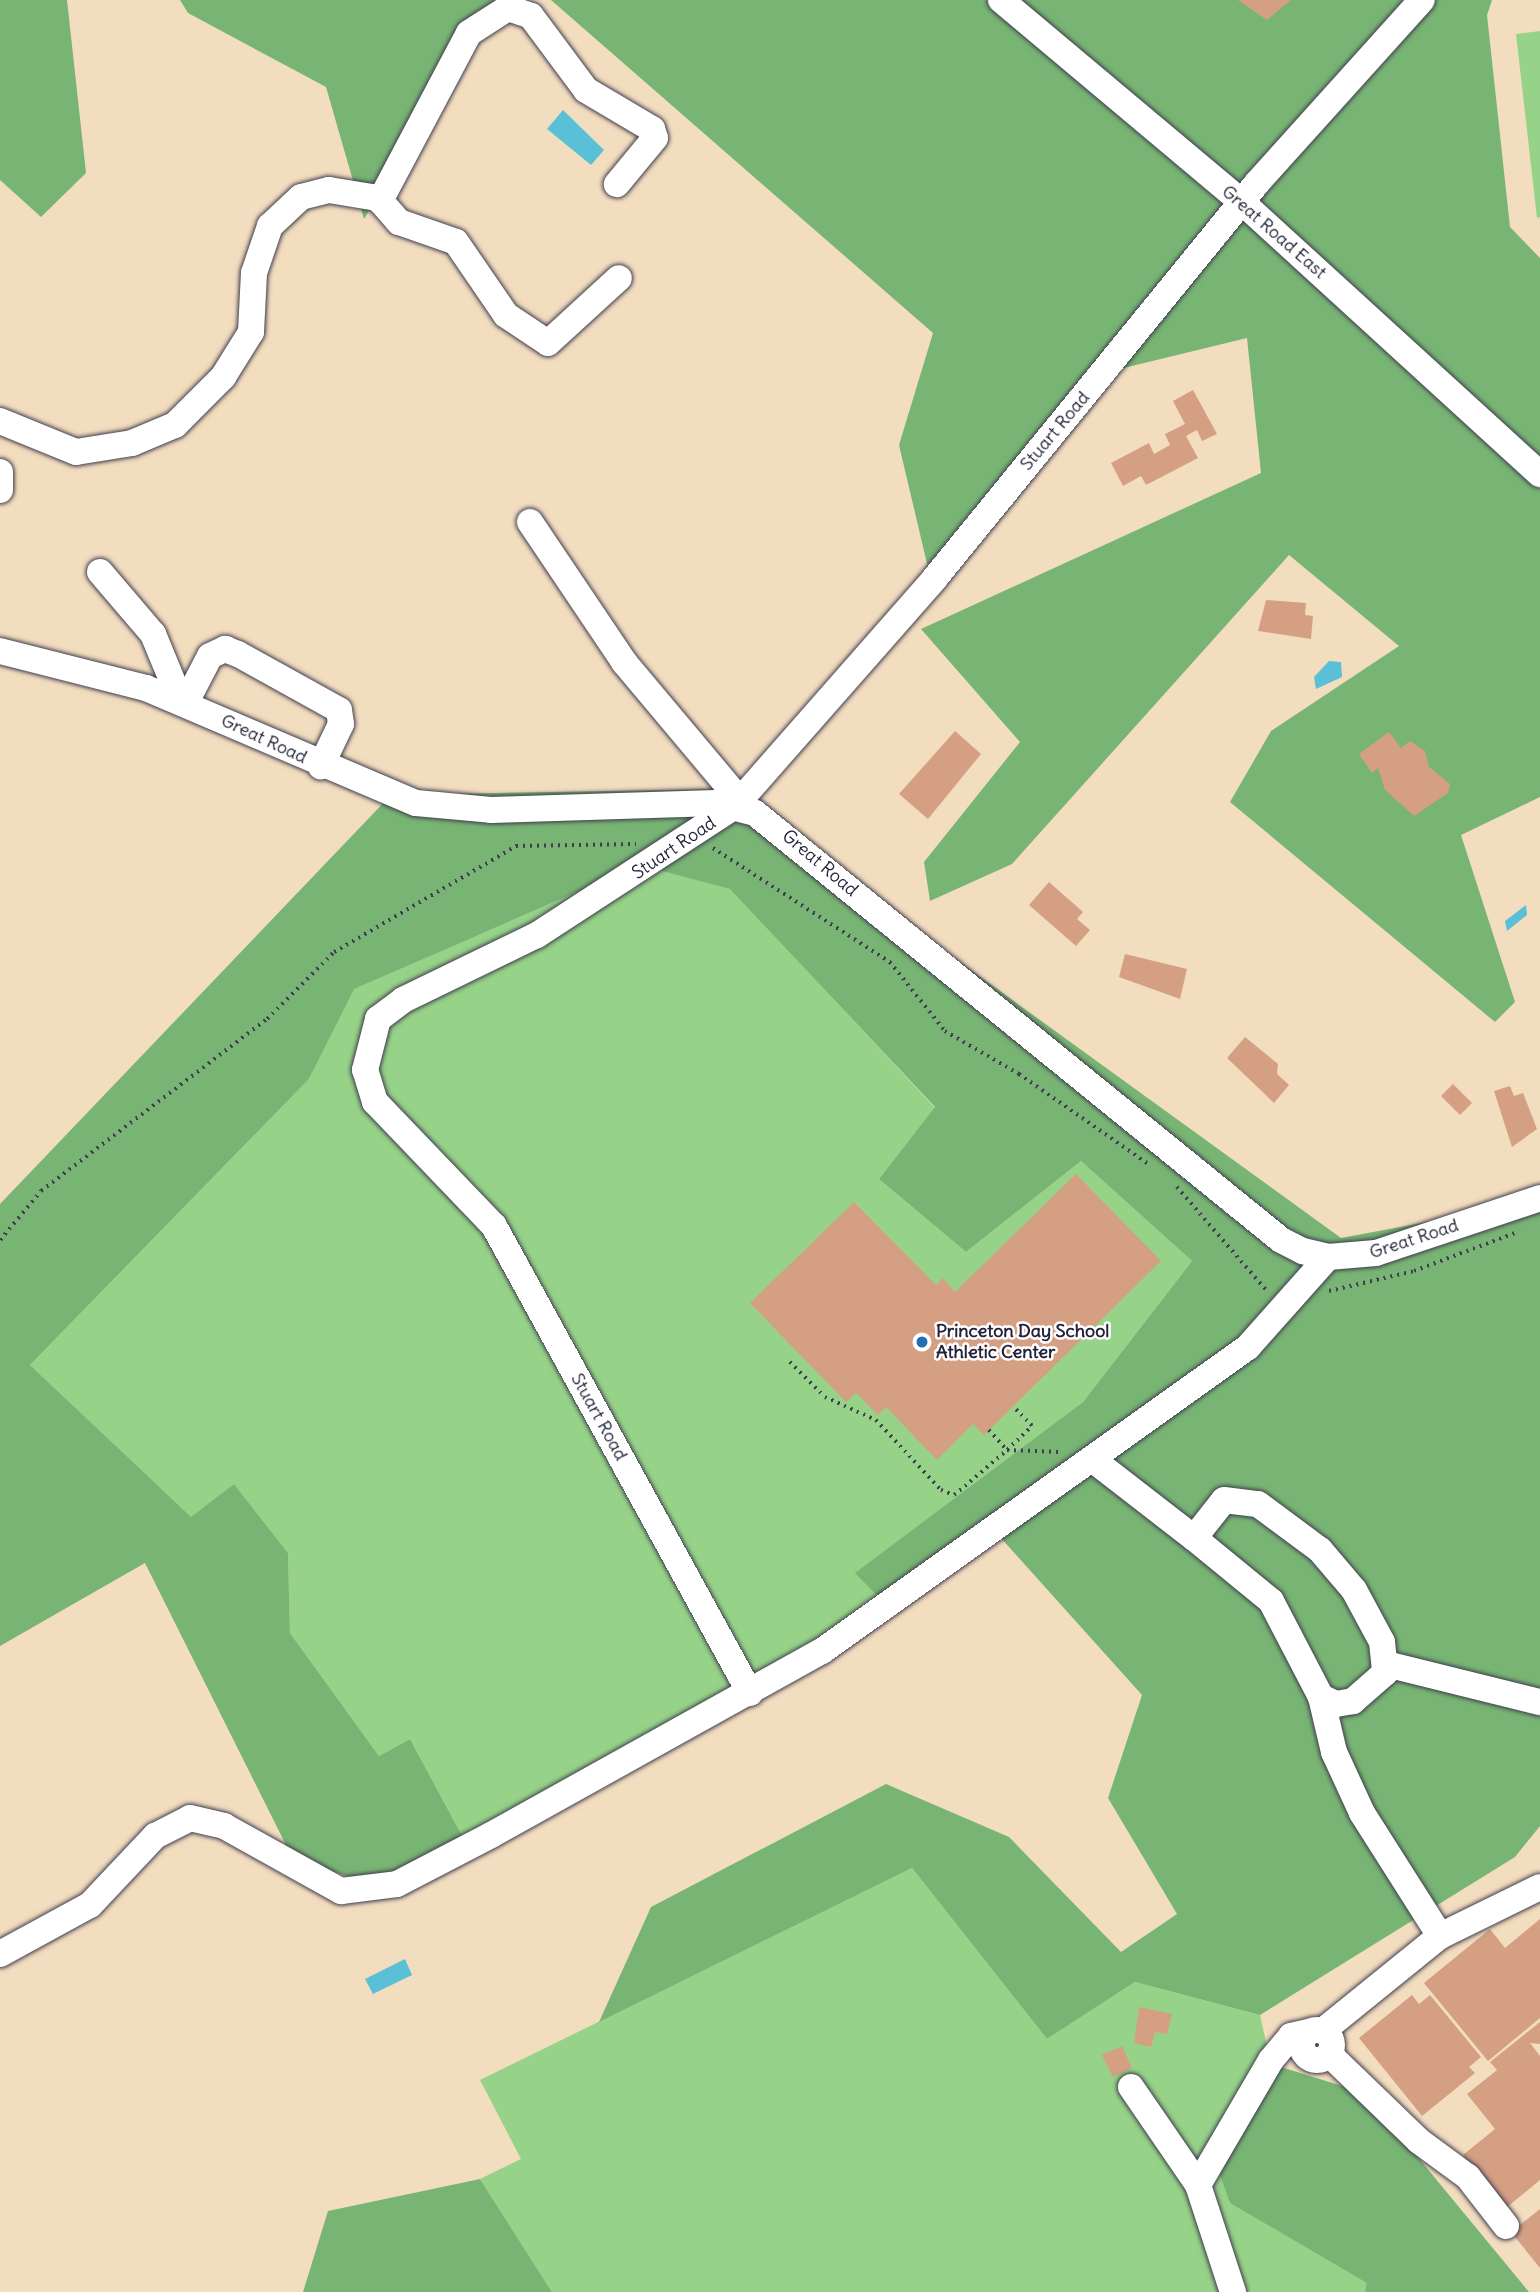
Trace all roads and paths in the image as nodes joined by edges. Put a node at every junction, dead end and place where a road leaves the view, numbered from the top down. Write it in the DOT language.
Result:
graph roads {
  1 [pos="1000,0"];
  2 [pos="1422,0"];
  3 [pos="617,184"];
  4 [pos="380,201"];
  5 [pos="1243,204"];
  6 [pos="619,278"];
  7 [pos="0,422"];
  8 [pos="0,472"];
  9 [pos="1540,474"];
  10 [pos="0,490"];
  11 [pos="530,522"];
  12 [pos="100,572"];
  13 [pos="0,651"];
  14 [pos="183,703"];
  15 [pos="321,766"];
  16 [pos="738,803"];
  17 [pos="639,844"];
  18 [pos="679,846"];
  19 [pos="1156,1169"];
  20 [pos="1174,1184"];
  21 [pos="1540,1198"];
  22 [pos="1528,1228"];
  23 [pos="0,1240"];
  24 [pos="1328,1257"];
  25 [pos="1326,1292"];
  26 [pos="1288,1301"];
  27 [pos="790,1362"];
  28 [pos="1013,1407"];
  29 [pos="989,1430"];
  30 [pos="1007,1450"];
  31 [pos="1092,1459"];
  32 [pos="1194,1538"];
  33 [pos="1385,1664"];
  34 [pos="750,1693"];
  35 [pos="1321,1697"];
  36 [pos="1540,1702"];
  37 [pos="1540,1887"];
  38 [pos="1440,1936"];
  39 [pos="0,1954"];
  40 [pos="1320,2039"];
  41 [pos="1131,2087"];
  42 [pos="1198,2185"];
  43 [pos="1506,2226"];
  44 [pos="1233,2292"];
  1 -- 5 [label="street, Great Road East"];
  2 -- 5 [label="street, Stuart Road"];
  3 -- 4 [label="street"];
  4 -- 6 [label="street"];
  4 -- 7 [label="street"];
  5 -- 9 [label="street, Great Road East"];
  5 -- 16 [label="street, Stuart Road"];
  8 -- 10 [label="street"];
  11 -- 16 [label="street"];
  12 -- 14 [label="street"];
  13 -- 14 [label="street, Great Road"];
  14 -- 15 [label="street, Great Road"];
  14 -- 15 [label="street"];
  15 -- 16 [label="street, Great Road"];
  16 -- 18 [label="street, Stuart Road"];
  16 -- 24 [label="street, Great Road"];
  17 -- 23 [label="path"];
  18 -- 19 [label="path"];
  18 -- 34 [label="street, Stuart Road"];
  20 -- 26 [label="path"];
  21 -- 24 [label="street, Great Road"];
  22 -- 25 [label="path"];
  24 -- 26 [label="street"];
  26 -- 31 [label="street"];
  27 -- 30 [label="path"];
  28 -- 30 [label="path"];
  29 -- 30 [label="path"];
  30 -- 31 [label="path"];
  31 -- 32 [label="street"];
  31 -- 34 [label="street"];
  32 -- 33 [label="street"];
  32 -- 35 [label="street"];
  33 -- 35 [label="street"];
  33 -- 36 [label="street"];
  34 -- 39 [label="street"];
  35 -- 38 [label="street"];
  37 -- 38 [label="street"];
  38 -- 40 [label="street"];
  40 -- 42 [label="street"];
  40 -- 43 [label="street"];
  41 -- 42 [label="street"];
  42 -- 44 [label="street"];
}
